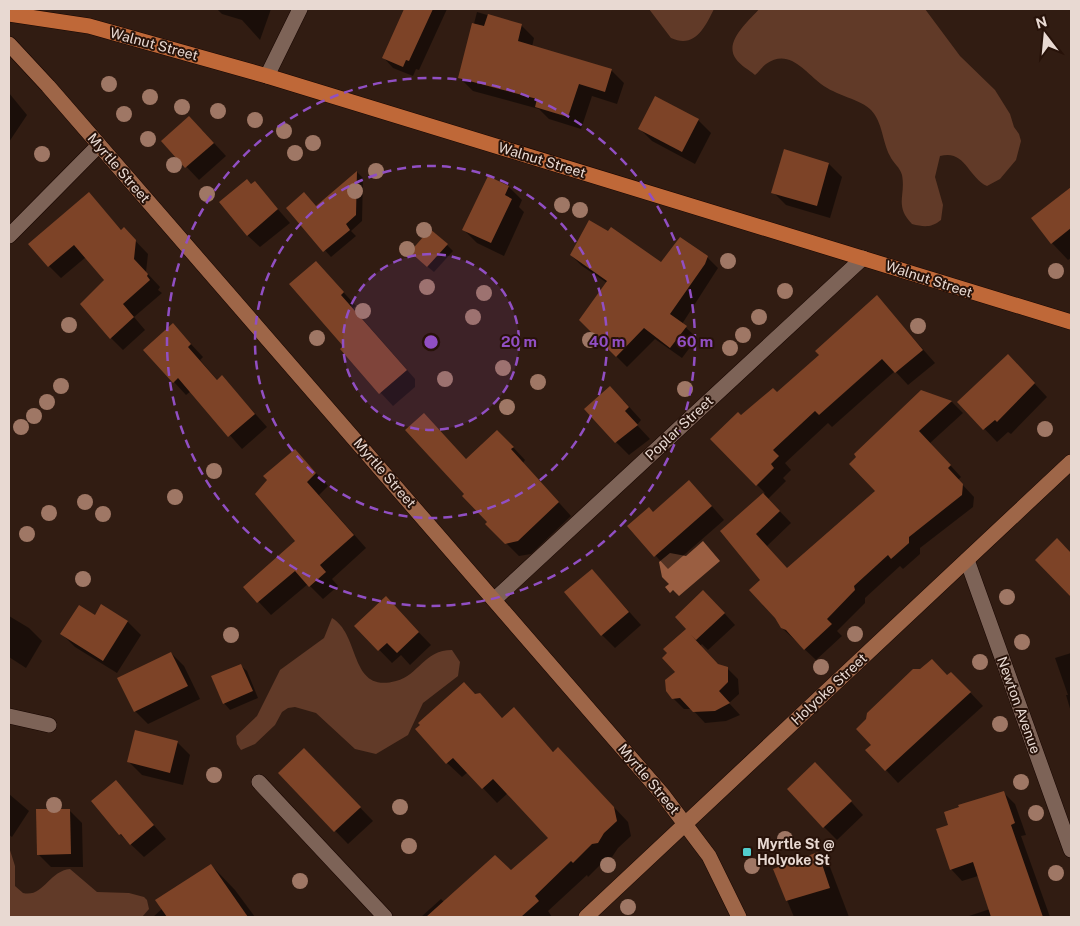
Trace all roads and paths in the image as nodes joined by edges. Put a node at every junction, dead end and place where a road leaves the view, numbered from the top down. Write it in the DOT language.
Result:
graph roads {
  1 [pos="300,9"];
  2 [pos="9,14"];
  3 [pos="9,44"];
  4 [pos="267,76"];
  5 [pos="99,145"];
  6 [pos="9,236"];
  7 [pos="863,258"];
  8 [pos="1071,322"];
  9 [pos="1071,462"];
  10 [pos="967,560"];
  11 [pos="495,598"];
  12 [pos="9,716"];
  13 [pos="49,725"];
  14 [pos="259,782"];
  15 [pos="686,823"];
  16 [pos="1071,850"];
  17 [pos="385,917"];
  18 [pos="586,917"];
  19 [pos="739,917"];
  1 -- 4 [label="street"];
  2 -- 4 [label="main road, Walnut Street"];
  3 -- 5 [label="main road, Myrtle Street"];
  4 -- 7 [label="main road, Walnut Street"];
  5 -- 6 [label="street"];
  5 -- 11 [label="main road, Myrtle Street"];
  7 -- 8 [label="main road, Walnut Street"];
  7 -- 11 [label="street, Poplar Street"];
  9 -- 10 [label="main road, Holyoke Street"];
  10 -- 15 [label="main road, Holyoke Street"];
  10 -- 16 [label="street, Newton Avenue"];
  11 -- 15 [label="main road, Myrtle Street"];
  12 -- 13 [label="street"];
  14 -- 17 [label="street"];
  15 -- 18 [label="main road, Holyoke Street"];
  15 -- 19 [label="main road, Myrtle Street"];
}
